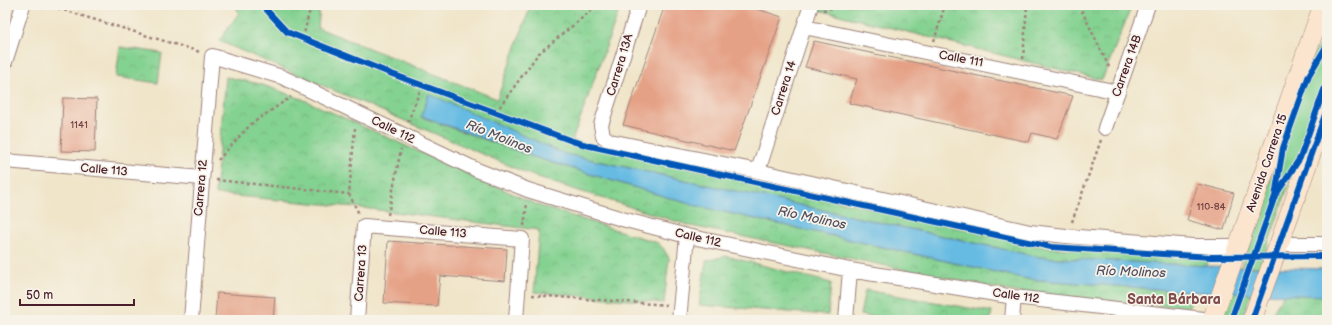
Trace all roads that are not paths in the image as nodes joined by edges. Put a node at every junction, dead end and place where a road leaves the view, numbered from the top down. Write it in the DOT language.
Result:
graph roads {
  1 [pos="23,5"];
  2 [pos="639,5"];
  3 [pos="1148,5"];
  4 [pos="1323,5"];
  5 [pos="810,8"];
  6 [pos="1327,16"];
  7 [pos="804,27"];
  8 [pos="1307,50"];
  9 [pos="212,56"];
  10 [pos="5,62"];
  11 [pos="1118,90"];
  12 [pos="1327,109"];
  13 [pos="1105,128"];
  14 [pos="5,161"];
  15 [pos="758,171"];
  16 [pos="202,178"];
  17 [pos="364,226"];
  18 [pos="687,236"];
  19 [pos="1279,244"];
  20 [pos="1327,244"];
  21 [pos="1235,254"];
  22 [pos="850,270"];
  23 [pos="1014,297"];
  24 [pos="680,313"];
  25 [pos="1253,316"];
  26 [pos="1213,317"];
  27 [pos="191,320"];
  28 [pos="357,320"];
  29 [pos="516,320"];
  30 [pos="846,320"];
  31 [pos="1012,320"];
  1 -- 10 [label="street"];
  2 -- 15 [label="street, Carrera 13A"];
  3 -- 11 [label="street, Carrera 14B"];
  4 -- 8 [label="main road, Avenida Carrera 15"];
  5 -- 7 [label="street, Carrera 14"];
  6 -- 8 [label="main road"];
  7 -- 11 [label="street, Calle 111"];
  7 -- 15 [label="street, Carrera 14"];
  8 -- 21 [label="main road, Avenida Carrera 15"];
  9 -- 16 [label="street, Carrera 12"];
  9 -- 18 [label="street, Calle 112"];
  11 -- 13 [label="street, Carrera 14B"];
  12 -- 19 [label="main road"];
  14 -- 16 [label="street, Calle 113"];
  15 -- 21 [label="street"];
  16 -- 27 [label="street, Carrera 12"];
  17 -- 28 [label="street, Carrera 13"];
  17 -- 29 [label="street, Calle 113"];
  18 -- 22 [label="street, Calle 112"];
  18 -- 24 [label="street"];
  19 -- 20 [label="street"];
  19 -- 25 [label="main road"];
  21 -- 26 [label="main road, Avenida Carrera 15"];
  22 -- 23 [label="street, Calle 112"];
  22 -- 30 [label="street"];
  23 -- 26 [label="street, Calle 112"];
  23 -- 31 [label="street"];
}
